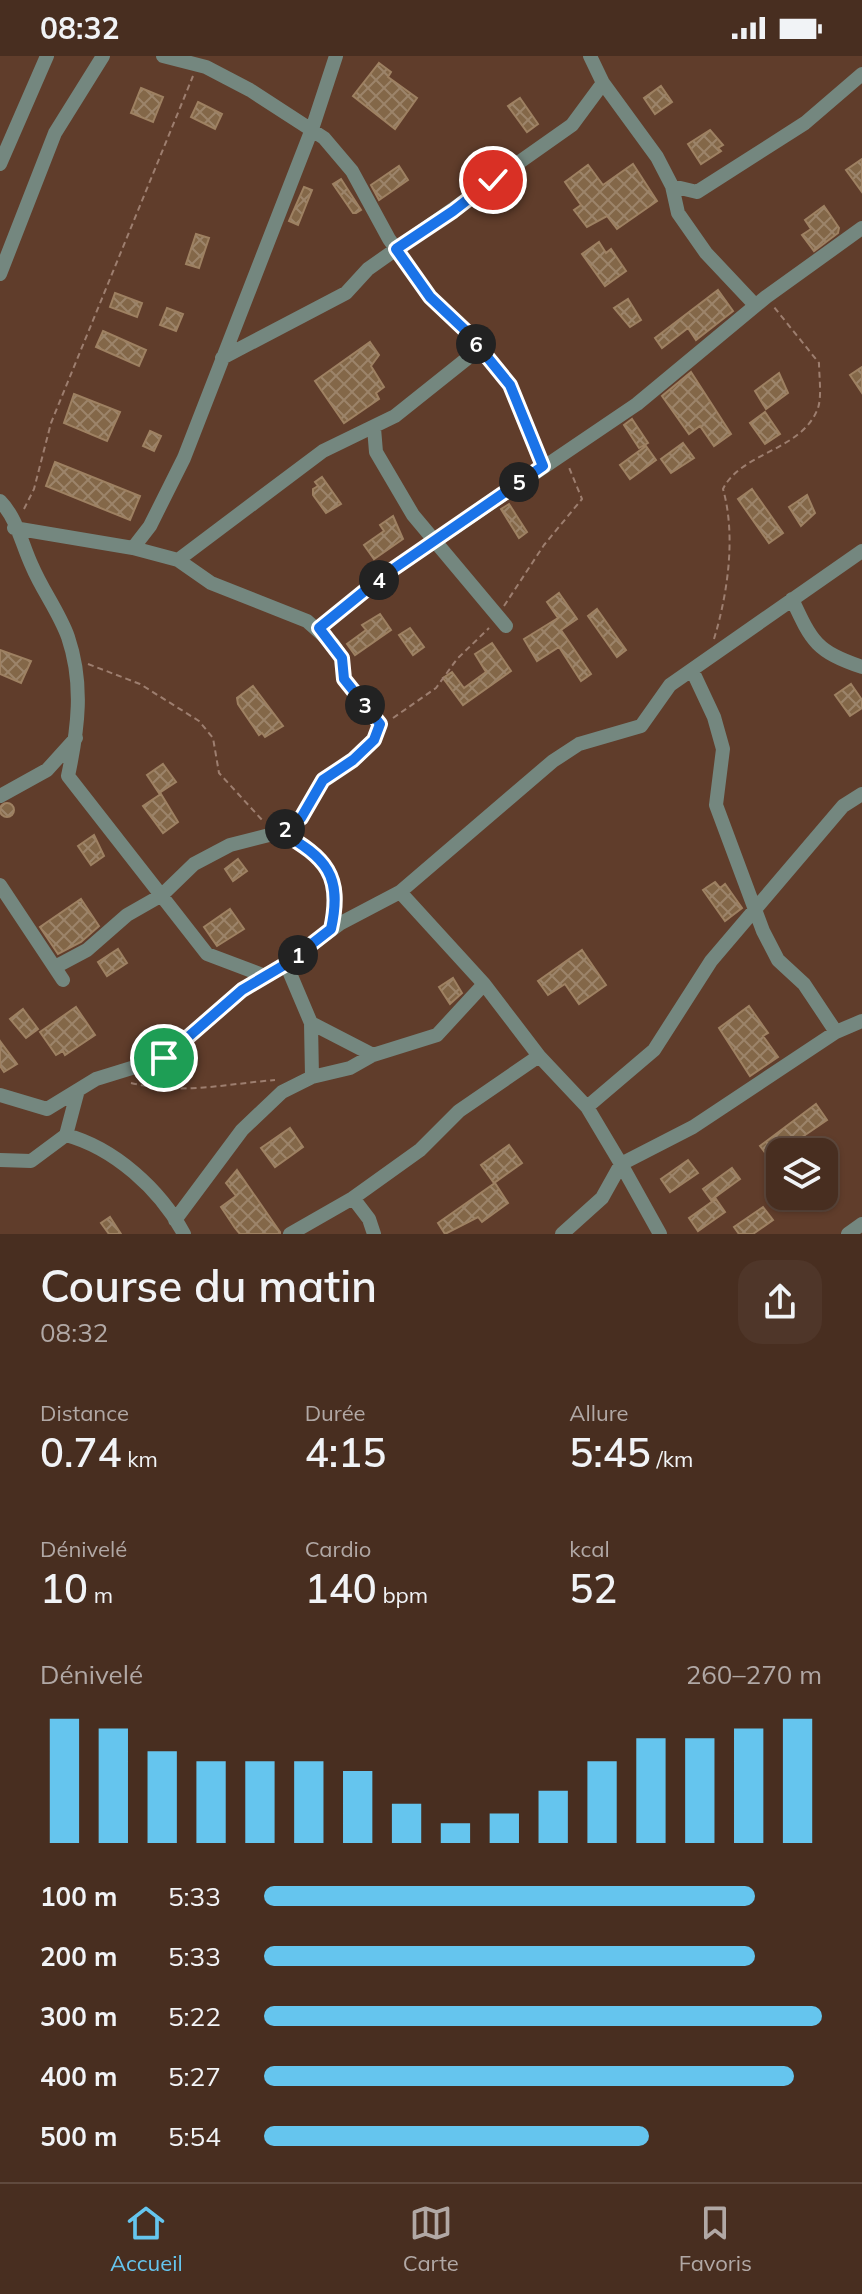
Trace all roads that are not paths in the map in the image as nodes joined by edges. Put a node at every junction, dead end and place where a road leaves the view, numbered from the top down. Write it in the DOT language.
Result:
graph roads {
  1 [pos="47,56"];
  2 [pos="103,56"];
  3 [pos="163,56"];
  4 [pos="336,56"];
  5 [pos="590,56"];
  6 [pos="862,74"];
  7 [pos="603,83"];
  8 [pos="312,129"];
  9 [pos="0,164"];
  10 [pos="672,186"];
  11 [pos="862,228"];
  12 [pos="396,249"];
  13 [pos="0,274"];
  14 [pos="760,301"];
  15 [pos="479,349"];
  16 [pos="222,358"];
  17 [pos="374,428"];
  18 [pos="543,466"];
  19 [pos="0,501"];
  20 [pos="14,528"];
  21 [pos="438,542"];
  22 [pos="133,548"];
  23 [pos="862,551"];
  24 [pos="178,560"];
  25 [pos="792,599"];
  26 [pos="506,626"];
  27 [pos="319,628"];
  28 [pos="698,666"];
  29 [pos="862,667"];
  30 [pos="76,738"];
  31 [pos="862,794"];
  32 [pos="0,796"];
  33 [pos="0,885"];
  34 [pos="400,892"];
  35 [pos="162,895"];
  36 [pos="756,906"];
  37 [pos="286,964"];
  38 [pos="265,976"];
  39 [pos="484,984"];
  40 [pos="862,1021"];
  41 [pos="311,1023"];
  42 [pos="836,1032"];
  43 [pos="373,1055"];
  44 [pos="539,1056"];
  45 [pos="312,1077"];
  46 [pos="78,1090"];
  47 [pos="8,1096"];
  48 [pos="587,1107"];
  49 [pos="0,1110"];
  50 [pos="66,1135"];
  51 [pos="0,1160"];
  52 [pos="621,1164"];
  53 [pos="353,1198"];
  54 [pos="175,1220"];
  55 [pos="862,1224"];
  56 [pos="184,1234"];
  57 [pos="290,1234"];
  58 [pos="374,1234"];
  59 [pos="562,1234"];
  60 [pos="660,1234"];
  61 [pos="848,1234"];
  1 -- 9 [label="street"];
  2 -- 13 [label="street"];
  3 -- 8 [label="street"];
  4 -- 8 [label="street"];
  5 -- 7 [label="street"];
  6 -- 10 [label="street"];
  7 -- 10 [label="street"];
  7 -- 12 [label="street"];
  8 -- 12 [label="street"];
  8 -- 16 [label="street"];
  10 -- 14 [label="street"];
  11 -- 14 [label="street"];
  12 -- 15 [label="street"];
  12 -- 16 [label="street"];
  14 -- 18 [label="street"];
  15 -- 17 [label="street"];
  15 -- 18 [label="street"];
  16 -- 22 [label="street"];
  17 -- 21 [label="street"];
  17 -- 24 [label="street"];
  18 -- 21 [label="street"];
  19 -- 20 [label="street"];
  20 -- 22 [label="street"];
  20 -- 30 [label="street"];
  21 -- 26 [label="street"];
  21 -- 27 [label="street"];
  22 -- 24 [label="street"];
  23 -- 25 [label="street"];
  24 -- 27 [label="street"];
  25 -- 28 [label="street"];
  25 -- 29 [label="street"];
  27 -- 35 [label="street"];
  28 -- 34 [label="street"];
  28 -- 36 [label="street"];
  30 -- 32 [label="street"];
  30 -- 35 [label="street"];
  31 -- 36 [label="street"];
  33 -- 35 [label="street"];
  34 -- 37 [label="street"];
  34 -- 39 [label="street"];
  35 -- 38 [label="street"];
  36 -- 42 [label="street"];
  36 -- 48 [label="street"];
  37 -- 38 [label="street"];
  37 -- 41 [label="street"];
  38 -- 46 [label="street"];
  39 -- 43 [label="street"];
  39 -- 44 [label="street"];
  40 -- 42 [label="street"];
  41 -- 43 [label="street"];
  41 -- 45 [label="street"];
  42 -- 52 [label="street"];
  43 -- 45 [label="street"];
  44 -- 48 [label="street"];
  44 -- 53 [label="street"];
  45 -- 54 [label="street"];
  46 -- 47 [label="street"];
  46 -- 50 [label="street"];
  47 -- 49 [label="street"];
  48 -- 52 [label="street"];
  50 -- 51 [label="street"];
  50 -- 54 [label="street"];
  52 -- 59 [label="street"];
  52 -- 60 [label="street"];
  53 -- 57 [label="street"];
  53 -- 58 [label="street"];
  54 -- 56 [label="street"];
  55 -- 61 [label="street"];
}
